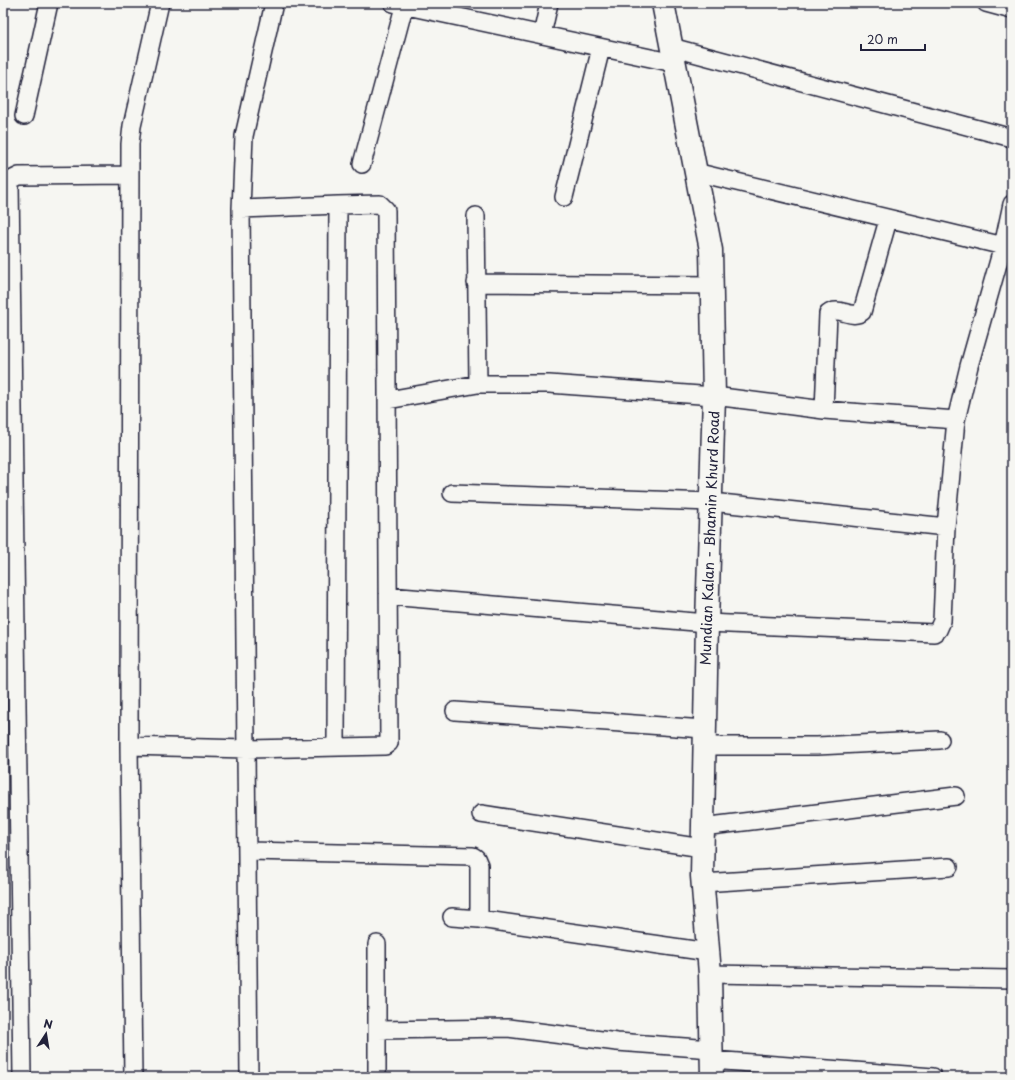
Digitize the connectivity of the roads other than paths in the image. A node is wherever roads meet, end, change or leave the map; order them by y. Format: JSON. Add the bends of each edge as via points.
{"nodes":[{"id":1,"x":50,"y":3,"type":"edge"},
{"id":2,"x":160,"y":3,"type":"edge"},
{"id":3,"x":274,"y":3,"type":"edge"},
{"id":4,"x":548,"y":3,"type":"edge"},
{"id":5,"x":663,"y":3,"type":"edge"},
{"id":6,"x":986,"y":3,"type":"edge"},
{"id":7,"x":401,"y":4,"type":"edge"},
{"id":8,"x":1012,"y":10,"type":"edge"},
{"id":9,"x":542,"y":35,"type":"junction"},
{"id":10,"x":601,"y":48,"type":"junction"},
{"id":11,"x":672,"y":55,"type":"junction"},
{"id":12,"x":24,"y":116,"type":"dead end"},
{"id":13,"x":1012,"y":138,"type":"edge"},
{"id":14,"x":362,"y":164,"type":"dead end"},
{"id":15,"x":695,"y":172,"type":"junction"},
{"id":16,"x":130,"y":175,"type":"junction"},
{"id":17,"x":564,"y":197,"type":"dead end"},
{"id":18,"x":1012,"y":204,"type":"edge"},
{"id":19,"x":338,"y":205,"type":"junction"},
{"id":20,"x":241,"y":209,"type":"junction"},
{"id":21,"x":476,"y":216,"type":"dead end"},
{"id":22,"x":888,"y":220,"type":"junction"},
{"id":23,"x":1008,"y":247,"type":"edge"},
{"id":24,"x":476,"y":283,"type":"junction"},
{"id":25,"x":712,"y":284,"type":"junction"},
{"id":26,"x":478,"y":384,"type":"junction"},
{"id":27,"x":714,"y":396,"type":"junction"},
{"id":28,"x":388,"y":400,"type":"junction"},
{"id":29,"x":824,"y":410,"type":"junction"},
{"id":30,"x":956,"y":420,"type":"junction"},
{"id":31,"x":452,"y":493,"type":"dead end"},
{"id":32,"x":711,"y":502,"type":"junction"},
{"id":33,"x":946,"y":527,"type":"junction"},
{"id":34,"x":389,"y":596,"type":"junction"},
{"id":35,"x":706,"y":624,"type":"junction"},
{"id":36,"x":456,"y":711,"type":"dead end"},
{"id":37,"x":704,"y":738,"type":"junction"},
{"id":38,"x":940,"y":740,"type":"dead end"},
{"id":39,"x":129,"y":746,"type":"junction"},
{"id":40,"x":336,"y":746,"type":"junction"},
{"id":41,"x":246,"y":749,"type":"junction"},
{"id":42,"x":956,"y":796,"type":"dead end"},
{"id":43,"x":481,"y":814,"type":"dead end"},
{"id":44,"x":702,"y":837,"type":"junction"},
{"id":45,"x":247,"y":851,"type":"junction"},
{"id":46,"x":949,"y":867,"type":"dead end"},
{"id":47,"x":702,"y":883,"type":"junction"},
{"id":48,"x":452,"y":917,"type":"dead end"},
{"id":49,"x":479,"y":919,"type":"junction"},
{"id":50,"x":377,"y":944,"type":"dead end"},
{"id":51,"x":708,"y":952,"type":"junction"},
{"id":52,"x":710,"y":974,"type":"junction"},
{"id":53,"x":1012,"y":979,"type":"edge"},
{"id":54,"x":378,"y":1030,"type":"junction"},
{"id":55,"x":712,"y":1062,"type":"edge"},
{"id":56,"x":22,"y":1077,"type":"edge"},
{"id":57,"x":133,"y":1077,"type":"edge"},
{"id":58,"x":249,"y":1077,"type":"edge"},
{"id":59,"x":377,"y":1077,"type":"edge"},
{"id":60,"x":933,"y":1077,"type":"edge"}],
"edges":[{"from":1,"to":12,"type":"street"},
{"from":2,"to":16,"type":"street","via":[[132,126]]},
{"from":3,"to":20,"type":"street","via":[[244,136]]},
{"from":4,"to":9,"type":"street"},
{"from":5,"to":11,"type":"street","name":"Mundian Kalan - Bhamin Khurd Road"},
{"from":6,"to":8,"type":"street"},
{"from":7,"to":9,"type":"street"},
{"from":7,"to":14,"type":"street"},
{"from":9,"to":10,"type":"street"},
{"from":10,"to":11,"type":"street"},
{"from":10,"to":17,"type":"street"},
{"from":11,"to":13,"type":"street"},
{"from":11,"to":15,"type":"street","name":"Mundian Kalan - Bhamin Khurd Road"},
{"from":15,"to":22,"type":"street"},
{"from":15,"to":25,"type":"street","name":"Mundian Kalan - Bhamin Khurd Road","via":[[711,250]]},
{"from":16,"to":39,"type":"street"},
{"from":16,"to":56,"type":"street","via":[[19,176],[10,184]]},
{"from":18,"to":23,"type":"street"},
{"from":19,"to":20,"type":"street"},
{"from":19,"to":28,"type":"street","via":[[380,204],[386,210]]},
{"from":19,"to":40,"type":"street"},
{"from":20,"to":41,"type":"street"},
{"from":21,"to":24,"type":"street"},
{"from":22,"to":23,"type":"street"},
{"from":22,"to":29,"type":"street","via":[[862,312],[855,315],[836,310],[828,314]]},
{"from":23,"to":30,"type":"street","via":[[969,366]]},
{"from":24,"to":25,"type":"street"},
{"from":24,"to":26,"type":"street"},
{"from":25,"to":27,"type":"street","name":"Mundian Kalan - Bhamin Khurd Road"},
{"from":26,"to":27,"type":"street","via":[[549,384]]},
{"from":26,"to":28,"type":"street"},
{"from":27,"to":29,"type":"street"},
{"from":27,"to":32,"type":"street","name":"Mundian Kalan - Bhamin Khurd Road"},
{"from":28,"to":34,"type":"street"},
{"from":29,"to":30,"type":"street"},
{"from":30,"to":33,"type":"street"},
{"from":31,"to":32,"type":"street"},
{"from":32,"to":33,"type":"street"},
{"from":32,"to":35,"type":"street","name":"Mundian Kalan - Bhamin Khurd Road"},
{"from":33,"to":35,"type":"street","via":[[942,621],[934,633]]},
{"from":34,"to":35,"type":"street"},
{"from":34,"to":40,"type":"street","via":[[389,743],[385,746]]},
{"from":35,"to":37,"type":"street","name":"Mundian Kalan - Bhamin Khurd Road"},
{"from":36,"to":37,"type":"street"},
{"from":37,"to":38,"type":"street","via":[[817,746]]},
{"from":37,"to":44,"type":"street","name":"Mundian Kalan - Bhamin Khurd Road"},
{"from":39,"to":41,"type":"street"},
{"from":39,"to":57,"type":"street"},
{"from":40,"to":41,"type":"street"},
{"from":41,"to":45,"type":"street"},
{"from":42,"to":44,"type":"street"},
{"from":43,"to":44,"type":"street"},
{"from":44,"to":47,"type":"street","name":"Mundian Kalan - Bhamin Khurd Road"},
{"from":45,"to":49,"type":"street","via":[[473,856],[479,865]]},
{"from":45,"to":58,"type":"street"},
{"from":46,"to":47,"type":"street"},
{"from":47,"to":51,"type":"street","name":"Mundian Kalan - Bhamin Khurd Road"},
{"from":48,"to":49,"type":"street"},
{"from":49,"to":51,"type":"street"},
{"from":50,"to":54,"type":"street"},
{"from":51,"to":52,"type":"street","name":"Mundian Kalan - Bhamin Khurd Road"},
{"from":52,"to":53,"type":"street"},
{"from":52,"to":55,"type":"street","name":"Mundian Kalan - Bhamin Khurd Road"},
{"from":54,"to":55,"type":"street","via":[[508,1028],[617,1042]]},
{"from":54,"to":59,"type":"street"},
{"from":55,"to":60,"type":"street"}]}
